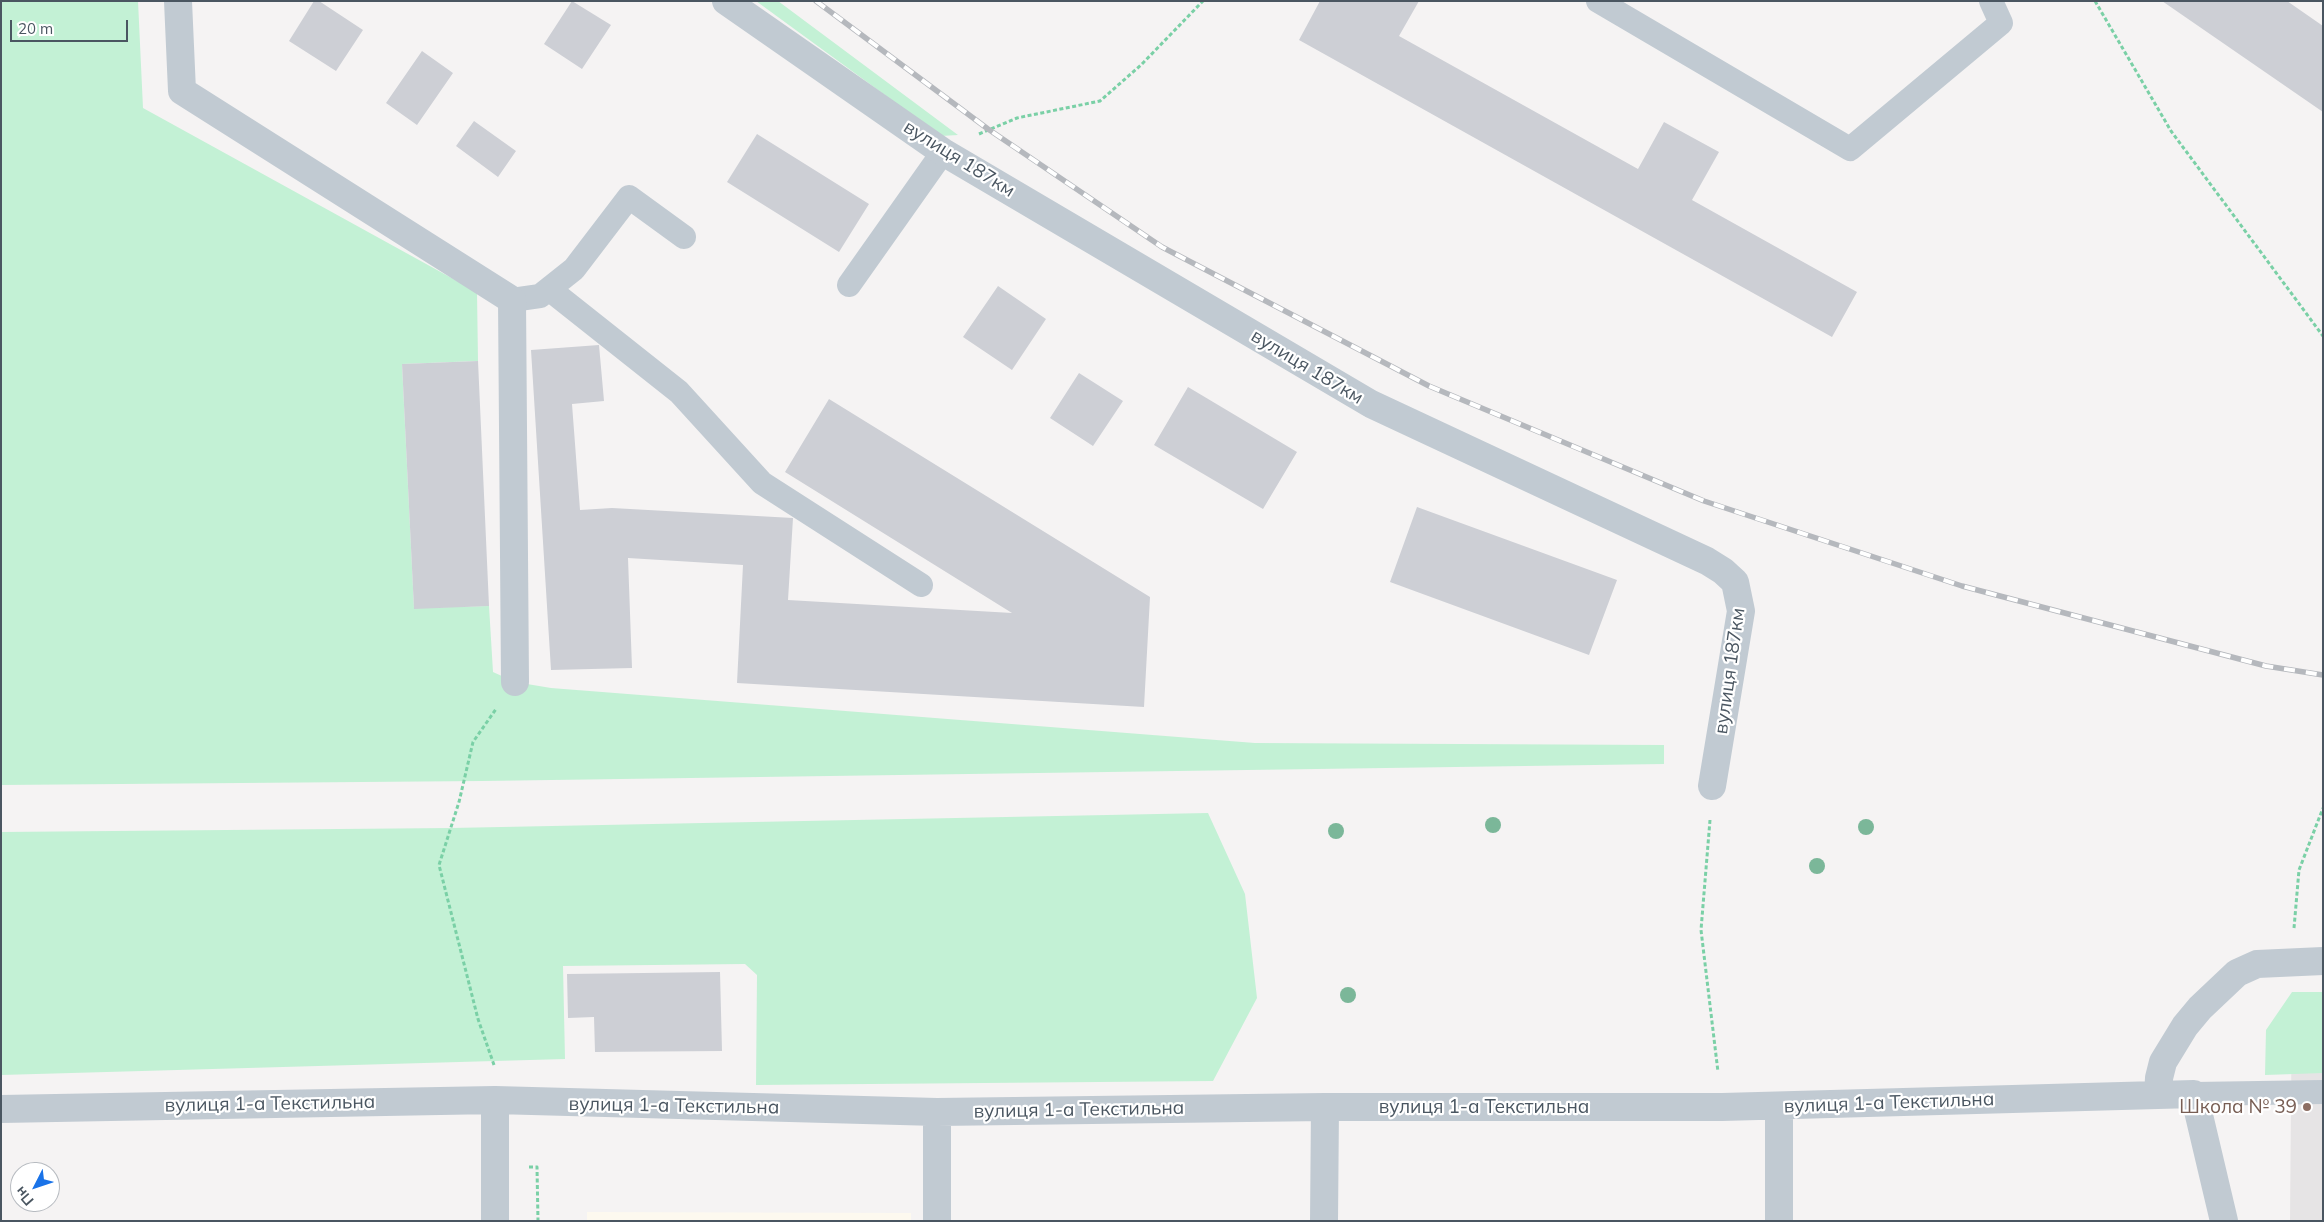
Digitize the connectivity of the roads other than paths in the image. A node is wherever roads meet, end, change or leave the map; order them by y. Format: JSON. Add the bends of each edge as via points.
{"nodes":[{"id":1,"x":178,"y":1,"type":"edge"},
{"id":2,"x":726,"y":1,"type":"edge"},
{"id":3,"x":1598,"y":1,"type":"edge"},
{"id":4,"x":1991,"y":1,"type":"edge"},
{"id":5,"x":944,"y":152,"type":"junction"},
{"id":6,"x":684,"y":237,"type":"dead end"},
{"id":7,"x":848,"y":285,"type":"dead end"},
{"id":8,"x":550,"y":289,"type":"junction"},
{"id":9,"x":512,"y":300,"type":"junction"},
{"id":10,"x":921,"y":585,"type":"dead end"},
{"id":11,"x":515,"y":682,"type":"road end"},
{"id":12,"x":1712,"y":786,"type":"road end"},
{"id":13,"x":2323,"y":960,"type":"edge"},
{"id":14,"x":2323,"y":1092,"type":"edge"},
{"id":15,"x":2158,"y":1094,"type":"junction"},
{"id":16,"x":2194,"y":1094,"type":"junction"},
{"id":17,"x":501,"y":1101,"type":"junction"},
{"id":18,"x":1779,"y":1106,"type":"junction"},
{"id":19,"x":1324,"y":1107,"type":"junction"},
{"id":20,"x":1,"y":1109,"type":"edge"},
{"id":21,"x":936,"y":1112,"type":"junction"},
{"id":22,"x":495,"y":1221,"type":"edge"},
{"id":23,"x":937,"y":1221,"type":"edge"},
{"id":24,"x":1324,"y":1221,"type":"edge"},
{"id":25,"x":1780,"y":1221,"type":"edge"},
{"id":26,"x":2224,"y":1221,"type":"edge"}],
"edges":[{"from":1,"to":9,"type":"street","via":[[182,90]]},
{"from":2,"to":5,"type":"street","name":"вулиця 187км"},
{"from":3,"to":4,"type":"lane","via":[[1850,149],[2001,23]]},
{"from":5,"to":7,"type":"lane"},
{"from":5,"to":12,"type":"street","name":"вулиця 187км","via":[[1372,404],[1707,561],[1723,572],[1735,582],[1741,611]]},
{"from":6,"to":8,"type":"lane","via":[[629,198],[574,269]]},
{"from":8,"to":9,"type":"lane","via":[[540,296]]},
{"from":8,"to":10,"type":"lane","via":[[680,392],[762,483]]},
{"from":9,"to":11,"type":"street"},
{"from":13,"to":15,"type":"street","via":[[2258,964],[2237,973],[2185,1026],[2164,1062]]},
{"from":14,"to":16,"type":"lane"},
{"from":15,"to":16,"type":"street","name":"вулиця 1-а Текстильна"},
{"from":15,"to":18,"type":"street","name":"вулиця 1-а Текстильна"},
{"from":16,"to":26,"type":"street"},
{"from":17,"to":20,"type":"street","name":"вулиця 1-а Текстильна"},
{"from":17,"to":21,"type":"street","name":"вулиця 1-а Текстильна"},
{"from":17,"to":22,"type":"street"},
{"from":18,"to":19,"type":"street","name":"вулиця 1-а Текстильна"},
{"from":18,"to":25,"type":"street"},
{"from":19,"to":21,"type":"street","name":"вулиця 1-а Текстильна"},
{"from":19,"to":24,"type":"street"},
{"from":21,"to":23,"type":"street"}]}
